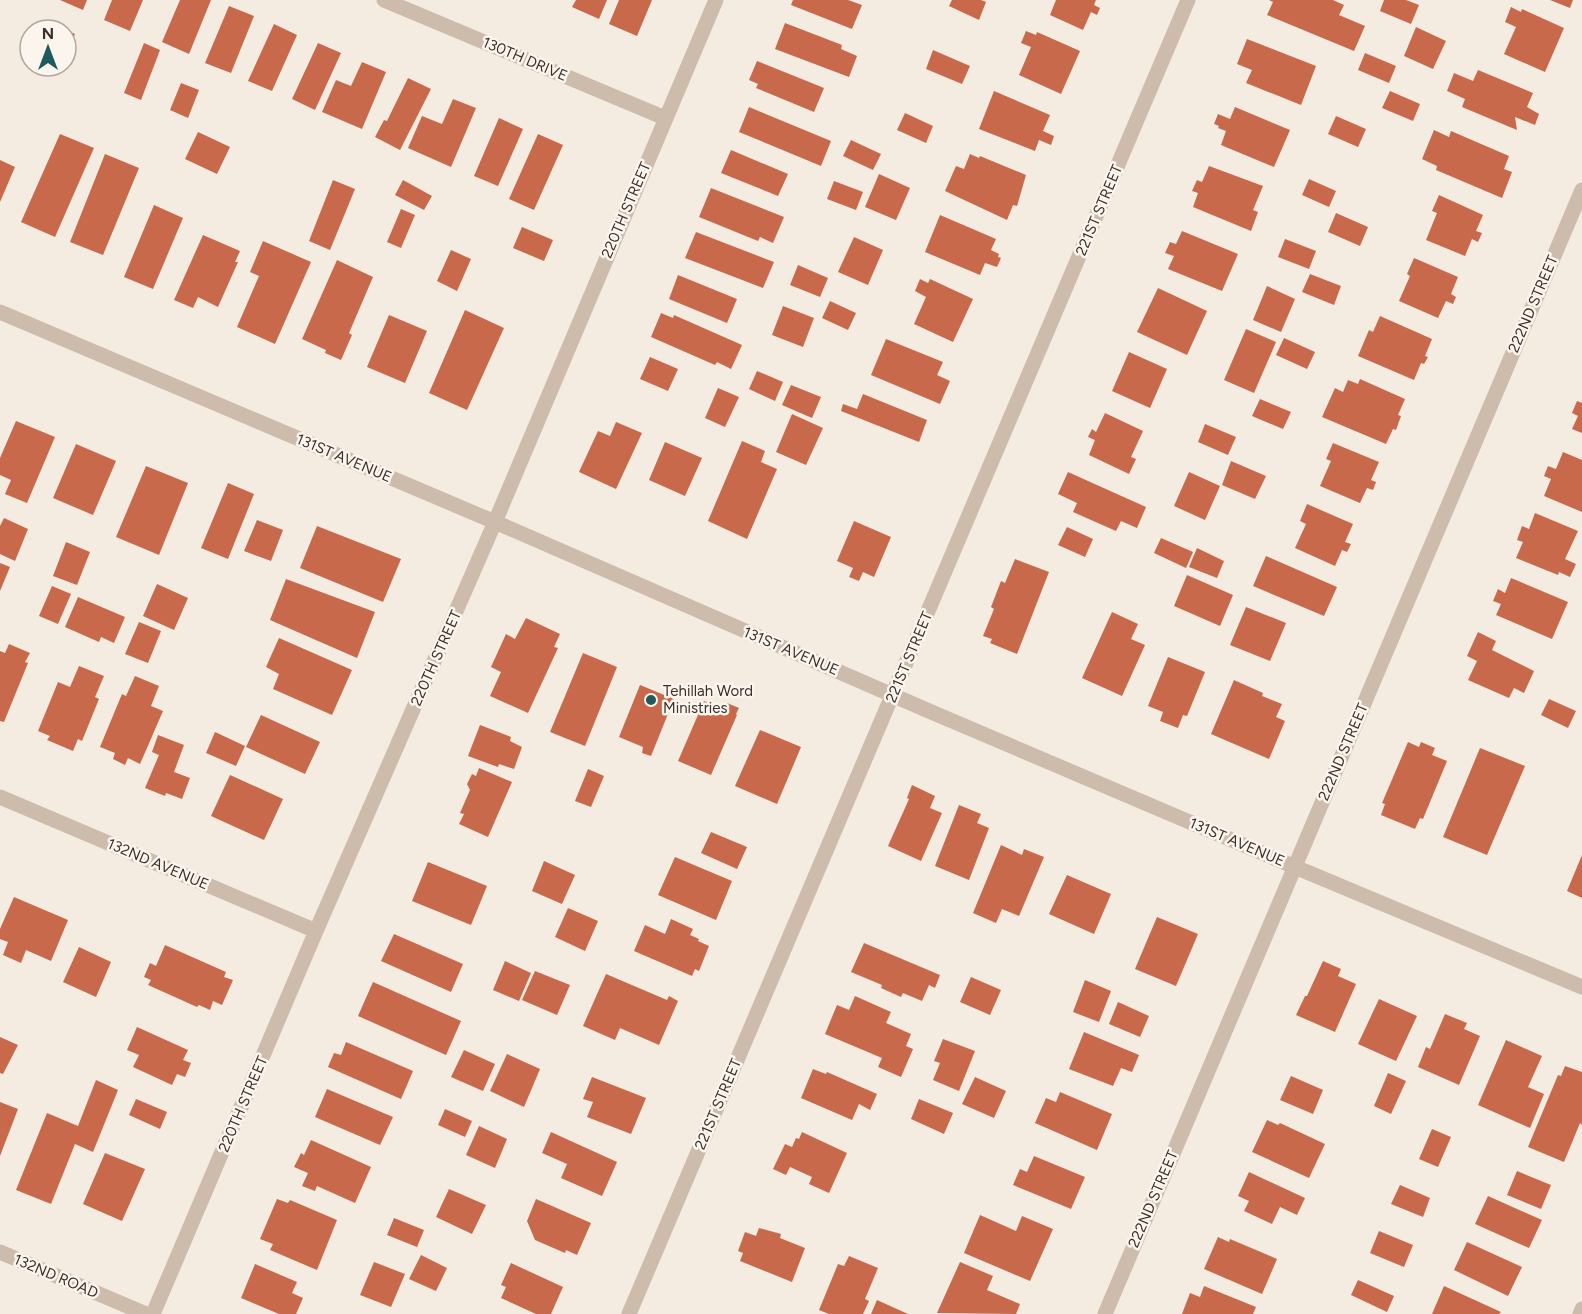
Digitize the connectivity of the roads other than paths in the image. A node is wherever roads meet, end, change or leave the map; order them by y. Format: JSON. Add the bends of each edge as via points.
{"nodes":[{"id":1,"x":384,"y":0,"type":"edge"},
{"id":2,"x":716,"y":0,"type":"edge"},
{"id":3,"x":1188,"y":0,"type":"edge"},
{"id":4,"x":665,"y":118,"type":"junction"},
{"id":5,"x":1582,"y":190,"type":"edge"},
{"id":6,"x":0,"y":312,"type":"edge"},
{"id":7,"x":495,"y":522,"type":"junction"},
{"id":8,"x":892,"y":695,"type":"junction"},
{"id":9,"x":0,"y":797,"type":"edge"},
{"id":10,"x":1294,"y":867,"type":"junction"},
{"id":11,"x":316,"y":931,"type":"junction"},
{"id":12,"x":1582,"y":987,"type":"edge"},
{"id":13,"x":0,"y":1252,"type":"edge"},
{"id":14,"x":1582,"y":1309,"type":"edge"},
{"id":15,"x":146,"y":1314,"type":"edge"},
{"id":16,"x":153,"y":1314,"type":"edge"},
{"id":17,"x":629,"y":1314,"type":"edge"},
{"id":18,"x":1105,"y":1314,"type":"edge"},
{"id":19,"x":1580,"y":1314,"type":"edge"}],
"edges":[{"from":1,"to":4,"type":"street","name":"130TH DRIVE"},
{"from":2,"to":4,"type":"street","name":"220TH STREET"},
{"from":3,"to":8,"type":"street","name":"221ST STREET"},
{"from":4,"to":7,"type":"street","name":"220TH STREET"},
{"from":5,"to":10,"type":"street","name":"222ND STREET"},
{"from":6,"to":7,"type":"street","name":"131ST AVENUE"},
{"from":7,"to":8,"type":"street","name":"131ST AVENUE"},
{"from":7,"to":11,"type":"street","name":"220TH STREET"},
{"from":8,"to":10,"type":"street","name":"131ST AVENUE"},
{"from":8,"to":17,"type":"street","name":"221ST STREET"},
{"from":9,"to":11,"type":"street","name":"132ND AVENUE"},
{"from":10,"to":12,"type":"street","name":"131ST AVENUE"},
{"from":10,"to":18,"type":"street","name":"222ND STREET"},
{"from":11,"to":16,"type":"street","name":"220TH STREET"},
{"from":13,"to":15,"type":"street","name":"132ND ROAD"},
{"from":14,"to":19,"type":"street"}]}
